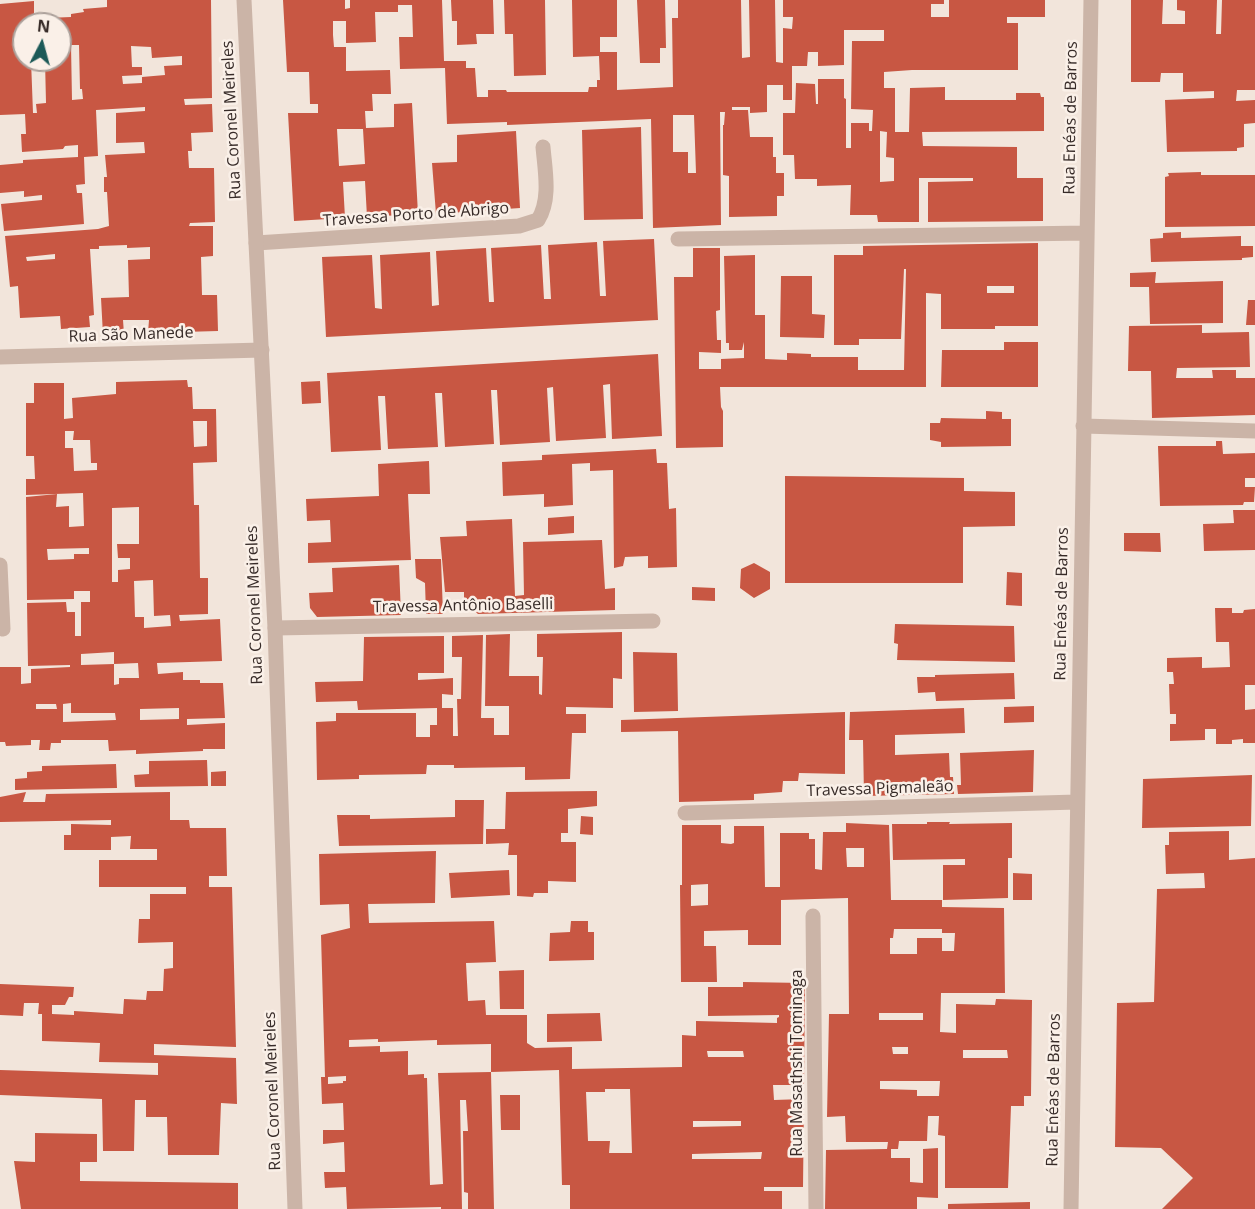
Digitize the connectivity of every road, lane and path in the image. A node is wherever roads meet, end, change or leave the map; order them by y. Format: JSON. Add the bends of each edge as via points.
{"nodes":[{"id":1,"x":244,"y":0,"type":"edge"},
{"id":2,"x":1091,"y":0,"type":"edge"},
{"id":3,"x":543,"y":147,"type":"dead end"},
{"id":4,"x":1087,"y":233,"type":"junction"},
{"id":5,"x":678,"y":239,"type":"dead end"},
{"id":6,"x":256,"y":243,"type":"junction"},
{"id":7,"x":262,"y":350,"type":"junction"},
{"id":8,"x":0,"y":357,"type":"edge"},
{"id":9,"x":1083,"y":426,"type":"junction"},
{"id":10,"x":1255,"y":431,"type":"edge"},
{"id":11,"x":0,"y":565,"type":"edge"},
{"id":12,"x":653,"y":621,"type":"dead end"},
{"id":13,"x":275,"y":628,"type":"junction"},
{"id":14,"x":3,"y":629,"type":"dead end"},
{"id":15,"x":1077,"y":802,"type":"junction"},
{"id":16,"x":685,"y":813,"type":"dead end"},
{"id":17,"x":813,"y":916,"type":"dead end"},
{"id":18,"x":295,"y":1209,"type":"edge"},
{"id":19,"x":816,"y":1209,"type":"edge"},
{"id":20,"x":1071,"y":1209,"type":"edge"}],
"edges":[{"from":1,"to":6,"type":"street","name":"Rua Coronel Meireles"},
{"from":2,"to":4,"type":"street","name":"Rua Enéas de Barros"},
{"from":3,"to":6,"type":"street","name":"Travessa Porto de Abrigo","via":[[545,209],[538,220],[519,226]]},
{"from":4,"to":5,"type":"street"},
{"from":4,"to":9,"type":"street","name":"Rua Enéas de Barros"},
{"from":6,"to":7,"type":"street","name":"Rua Coronel Meireles"},
{"from":7,"to":8,"type":"street","name":"Rua São Manede"},
{"from":7,"to":13,"type":"street","name":"Rua Coronel Meireles"},
{"from":9,"to":10,"type":"street"},
{"from":9,"to":15,"type":"street","name":"Rua Enéas de Barros"},
{"from":11,"to":14,"type":"street"},
{"from":12,"to":13,"type":"street","name":"Travessa Antônio Baselli"},
{"from":13,"to":18,"type":"street","name":"Rua Coronel Meireles"},
{"from":15,"to":16,"type":"street","name":"Travessa Pigmaleão"},
{"from":15,"to":20,"type":"street","name":"Rua Enéas de Barros"},
{"from":17,"to":19,"type":"street","name":"Rua Masathshi Tominaga"}]}
